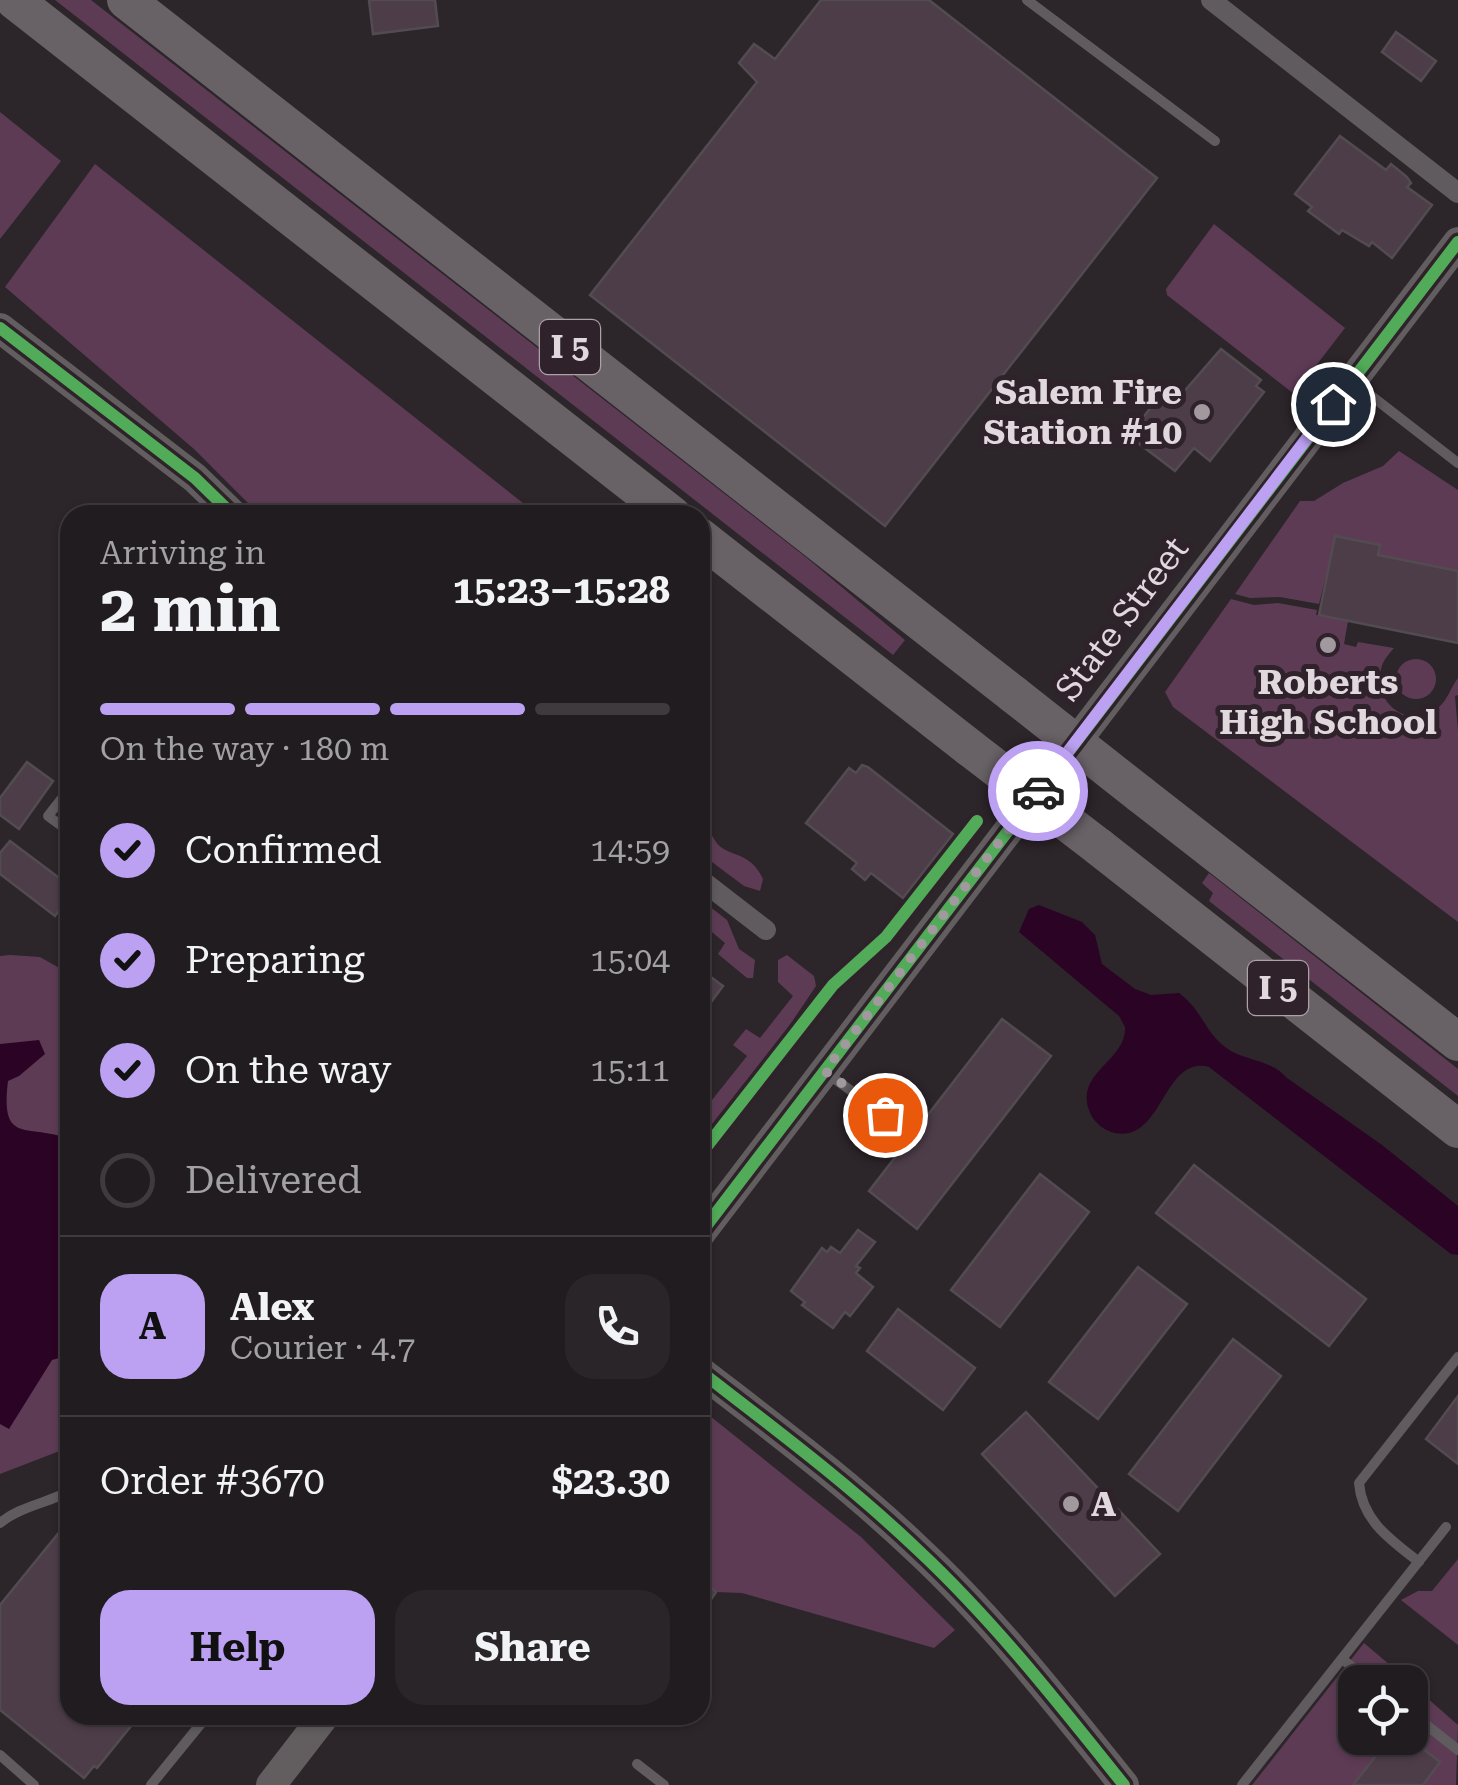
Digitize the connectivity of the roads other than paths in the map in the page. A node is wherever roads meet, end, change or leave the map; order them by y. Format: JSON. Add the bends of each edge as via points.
{"nodes":[{"id":1,"x":14,"y":0,"type":"edge"},
{"id":2,"x":126,"y":0,"type":"edge"},
{"id":3,"x":1027,"y":0,"type":"edge"},
{"id":4,"x":1211,"y":0,"type":"edge"},
{"id":5,"x":1215,"y":141,"type":"dead end"},
{"id":6,"x":1458,"y":193,"type":"edge"},
{"id":7,"x":1458,"y":242,"type":"edge"},
{"id":8,"x":0,"y":328,"type":"edge"},
{"id":9,"x":1352,"y":380,"type":"junction"},
{"id":10,"x":1458,"y":464,"type":"edge"},
{"id":11,"x":223,"y":505,"type":"edge"},
{"id":12,"x":659,"y":505,"type":"edge"},
{"id":13,"x":710,"y":544,"type":"edge"},
{"id":14,"x":60,"y":801,"type":"edge"},
{"id":15,"x":60,"y":825,"type":"edge"},
{"id":16,"x":710,"y":887,"type":"edge"},
{"id":17,"x":766,"y":930,"type":"dead end"},
{"id":18,"x":1458,"y":1042,"type":"edge"},
{"id":19,"x":825,"y":1071,"type":"junction"},
{"id":20,"x":885,"y":1115,"type":"dead end"},
{"id":21,"x":1458,"y":1129,"type":"edge"},
{"id":22,"x":710,"y":1221,"type":"edge"},
{"id":23,"x":1458,"y":1357,"type":"edge"},
{"id":24,"x":710,"y":1379,"type":"edge"},
{"id":25,"x":60,"y":1496,"type":"edge"},
{"id":26,"x":0,"y":1524,"type":"edge"},
{"id":27,"x":1446,"y":1528,"type":"dead end"},
{"id":28,"x":1419,"y":1562,"type":"junction"},
{"id":29,"x":1342,"y":1659,"type":"junction"},
{"id":30,"x":1350,"y":1665,"type":"edge"},
{"id":31,"x":200,"y":1725,"type":"edge"},
{"id":32,"x":317,"y":1725,"type":"edge"},
{"id":33,"x":1428,"y":1726,"type":"edge"},
{"id":34,"x":1458,"y":1750,"type":"edge"},
{"id":35,"x":0,"y":1755,"type":"edge"},
{"id":36,"x":637,"y":1764,"type":"dead end"},
{"id":37,"x":1250,"y":1782,"type":"edge"},
{"id":38,"x":34,"y":1785,"type":"edge"},
{"id":39,"x":151,"y":1785,"type":"edge"},
{"id":40,"x":271,"y":1785,"type":"edge"},
{"id":41,"x":664,"y":1785,"type":"edge"},
{"id":42,"x":1124,"y":1785,"type":"edge"}],
"edges":[{"from":1,"to":12,"type":"highway","number":"I 5"},
{"from":2,"to":18,"type":"highway","number":"I 5","bridge":true},
{"from":3,"to":5,"type":"lane"},
{"from":4,"to":6,"type":"street"},
{"from":7,"to":9,"type":"main road","name":"State Street"},
{"from":8,"to":11,"type":"main road"},
{"from":9,"to":10,"type":"lane"},
{"from":9,"to":19,"type":"main road","name":"State Street"},
{"from":13,"to":21,"type":"highway","number":"I 5","bridge":true},
{"from":14,"to":15,"type":"lane","via":[[48,816]]},
{"from":16,"to":17,"type":"street"},
{"from":19,"to":20,"type":"lane"},
{"from":19,"to":22,"type":"main road","name":"State Street"},
{"from":23,"to":28,"type":"lane","via":[[1359,1483],[1376,1527]]},
{"from":24,"to":42,"type":"main road","via":[[921,1552]]},
{"from":25,"to":26,"type":"lane","via":[[12,1512]]},
{"from":27,"to":28,"type":"lane"},
{"from":28,"to":29,"type":"lane"},
{"from":29,"to":30,"type":"lane"},
{"from":29,"to":37,"type":"lane"},
{"from":31,"to":39,"type":"lane"},
{"from":32,"to":40,"type":"main road"},
{"from":33,"to":34,"type":"lane"},
{"from":35,"to":38,"type":"lane"},
{"from":36,"to":41,"type":"lane"}]}
